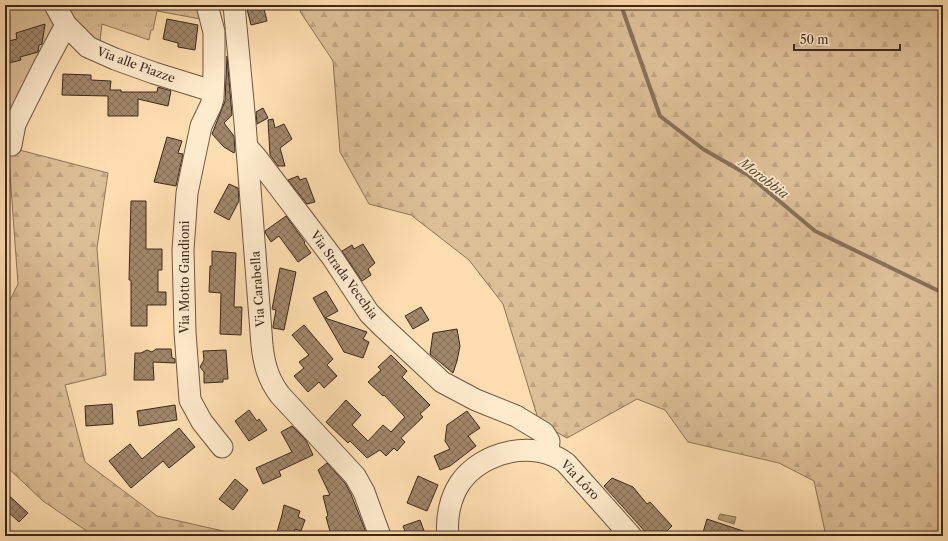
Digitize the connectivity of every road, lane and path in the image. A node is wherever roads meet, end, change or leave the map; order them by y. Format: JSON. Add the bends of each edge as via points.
{"nodes":[{"id":1,"x":56,"y":5,"type":"edge"},
{"id":2,"x":207,"y":5,"type":"edge"},
{"id":3,"x":234,"y":5,"type":"edge"},
{"id":4,"x":66,"y":25,"type":"junction"},
{"id":5,"x":212,"y":91,"type":"junction"},
{"id":6,"x":11,"y":145,"type":"dead end"},
{"id":7,"x":247,"y":147,"type":"junction"},
{"id":8,"x":222,"y":447,"type":"dead end"},
{"id":9,"x":548,"y":452,"type":"junction"},
{"id":10,"x":380,"y":536,"type":"edge"},
{"id":11,"x":448,"y":536,"type":"edge"},
{"id":12,"x":631,"y":536,"type":"edge"}],
"edges":[{"from":1,"to":4,"type":"street","name":"Via alle Piazze"},
{"from":2,"to":5,"type":"street","name":"Via Motto Gandioni","via":[[214,32]]},
{"from":3,"to":7,"type":"street","name":"Via Carabella"},
{"from":4,"to":5,"type":"street","name":"Via alle Piazze","via":[[88,47],[154,73]]},
{"from":4,"to":6,"type":"street","via":[[15,124]]},
{"from":5,"to":8,"type":"street","name":"Via Motto Gandioni","via":[[212,102],[201,126],[187,193],[183,250],[185,332],[190,400],[202,422]]},
{"from":7,"to":9,"type":"street","name":"Via Strada Vecchia","via":[[382,327],[442,382],[476,400],[516,416],[544,433],[549,441]]},
{"from":7,"to":10,"type":"street","name":"Via Carabella","via":[[262,345],[266,368],[280,394],[355,476],[364,492]]},
{"from":9,"to":11,"type":"street","name":"Via Lôro","via":[[514,452],[492,458],[474,469],[460,483],[452,500]]},
{"from":9,"to":12,"type":"street","name":"Via Lôro","via":[[566,463]]}]}
